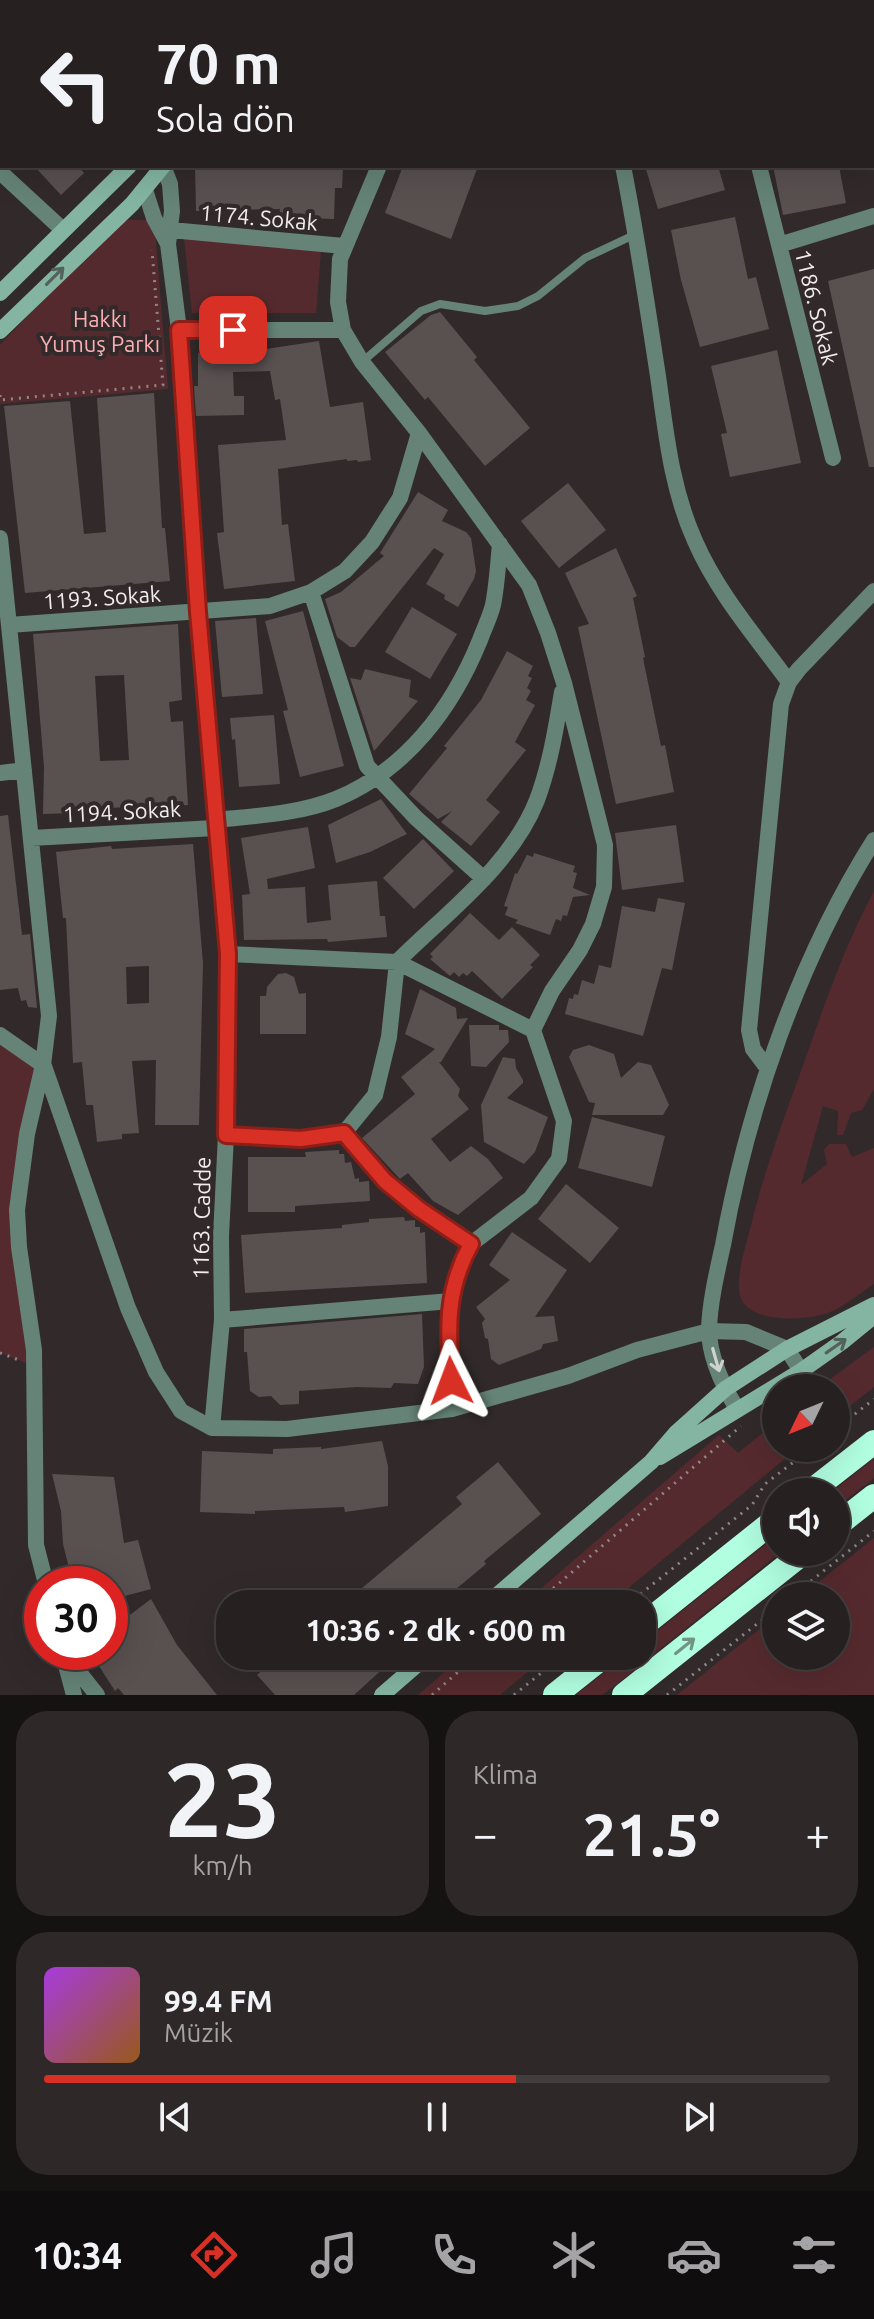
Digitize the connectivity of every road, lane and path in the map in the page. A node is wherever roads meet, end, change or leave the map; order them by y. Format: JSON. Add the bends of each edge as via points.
{"nodes":[{"id":1,"x":128,"y":168,"type":"edge"},
{"id":2,"x":131,"y":168,"type":"edge"},
{"id":3,"x":162,"y":168,"type":"edge"},
{"id":4,"x":164,"y":168,"type":"edge"},
{"id":5,"x":378,"y":168,"type":"edge"},
{"id":6,"x":623,"y":168,"type":"edge"},
{"id":7,"x":760,"y":168,"type":"edge"},
{"id":8,"x":0,"y":172,"type":"edge"},
{"id":9,"x":145,"y":190,"type":"junction"},
{"id":10,"x":874,"y":216,"type":"edge"},
{"id":11,"x":63,"y":230,"type":"junction"},
{"id":12,"x":636,"y":234,"type":"junction"},
{"id":13,"x":164,"y":241,"type":"junction"},
{"id":14,"x":779,"y":245,"type":"junction"},
{"id":15,"x":344,"y":246,"type":"junction"},
{"id":16,"x":0,"y":293,"type":"edge"},
{"id":17,"x":179,"y":330,"type":"junction"},
{"id":18,"x":343,"y":330,"type":"junction"},
{"id":19,"x":0,"y":331,"type":"edge"},
{"id":20,"x":362,"y":362,"type":"junction"},
{"id":21,"x":0,"y":395,"type":"edge"},
{"id":22,"x":419,"y":433,"type":"junction"},
{"id":23,"x":833,"y":458,"type":"dead end"},
{"id":24,"x":0,"y":538,"type":"edge"},
{"id":25,"x":500,"y":544,"type":"junction"},
{"id":26,"x":874,"y":591,"type":"edge"},
{"id":27,"x":311,"y":592,"type":"junction"},
{"id":28,"x":198,"y":612,"type":"junction"},
{"id":29,"x":9,"y":625,"type":"junction"},
{"id":30,"x":789,"y":682,"type":"junction"},
{"id":31,"x":564,"y":683,"type":"junction"},
{"id":32,"x":24,"y":770,"type":"junction"},
{"id":33,"x":0,"y":773,"type":"edge"},
{"id":34,"x":377,"y":779,"type":"junction"},
{"id":35,"x":215,"y":824,"type":"junction"},
{"id":36,"x":31,"y":838,"type":"junction"},
{"id":37,"x":874,"y":840,"type":"edge"},
{"id":38,"x":484,"y":879,"type":"junction"},
{"id":39,"x":228,"y":954,"type":"junction"},
{"id":40,"x":397,"y":962,"type":"junction"},
{"id":41,"x":533,"y":1030,"type":"junction"},
{"id":42,"x":0,"y":1035,"type":"edge"},
{"id":43,"x":43,"y":1065,"type":"junction"},
{"id":44,"x":768,"y":1069,"type":"junction"},
{"id":45,"x":344,"y":1133,"type":"junction"},
{"id":46,"x":226,"y":1135,"type":"junction"},
{"id":47,"x":471,"y":1244,"type":"junction"},
{"id":48,"x":451,"y":1301,"type":"junction"},
{"id":49,"x":874,"y":1305,"type":"edge"},
{"id":50,"x":874,"y":1316,"type":"edge"},
{"id":51,"x":222,"y":1320,"type":"junction"},
{"id":52,"x":709,"y":1331,"type":"junction"},
{"id":53,"x":787,"y":1349,"type":"junction"},
{"id":54,"x":0,"y":1353,"type":"edge"},
{"id":55,"x":34,"y":1366,"type":"junction"},
{"id":56,"x":801,"y":1371,"type":"junction"},
{"id":57,"x":725,"y":1389,"type":"junction"},
{"id":58,"x":874,"y":1399,"type":"edge"},
{"id":59,"x":452,"y":1409,"type":"junction"},
{"id":60,"x":741,"y":1416,"type":"junction"},
{"id":61,"x":850,"y":1418,"type":"edge"},
{"id":62,"x":212,"y":1428,"type":"junction"},
{"id":63,"x":874,"y":1442,"type":"edge"},
{"id":64,"x":651,"y":1462,"type":"junction"},
{"id":65,"x":794,"y":1462,"type":"edge"},
{"id":66,"x":828,"y":1478,"type":"edge"},
{"id":67,"x":874,"y":1496,"type":"edge"},
{"id":68,"x":850,"y":1515,"type":"edge"},
{"id":69,"x":762,"y":1530,"type":"edge"},
{"id":70,"x":874,"y":1531,"type":"edge"},
{"id":71,"x":41,"y":1566,"type":"edge"},
{"id":72,"x":786,"y":1566,"type":"edge"},
{"id":73,"x":810,"y":1582,"type":"edge"},
{"id":74,"x":503,"y":1590,"type":"edge"},
{"id":75,"x":550,"y":1590,"type":"edge"},
{"id":76,"x":646,"y":1590,"type":"edge"},
{"id":77,"x":656,"y":1615,"type":"edge"},
{"id":78,"x":762,"y":1620,"type":"edge"},
{"id":79,"x":68,"y":1670,"type":"edge"},
{"id":80,"x":77,"y":1670,"type":"edge"},
{"id":81,"x":411,"y":1670,"type":"edge"},
{"id":82,"x":460,"y":1670,"type":"edge"},
{"id":83,"x":545,"y":1670,"type":"edge"},
{"id":84,"x":586,"y":1670,"type":"edge"},
{"id":85,"x":74,"y":1695,"type":"edge"},
{"id":86,"x":97,"y":1695,"type":"edge"},
{"id":87,"x":382,"y":1695,"type":"edge"},
{"id":88,"x":432,"y":1695,"type":"edge"},
{"id":89,"x":514,"y":1695,"type":"edge"},
{"id":90,"x":555,"y":1695,"type":"edge"},
{"id":91,"x":624,"y":1695,"type":"edge"},
{"id":92,"x":667,"y":1695,"type":"edge"}],
"edges":[{"from":1,"to":11,"type":"street"},
{"from":2,"to":9,"type":"street"},
{"from":3,"to":9,"type":"street"},
{"from":4,"to":13,"type":"street","name":"1163. Cadde","via":[[170,184]]},
{"from":5,"to":15,"type":"street"},
{"from":6,"to":12,"type":"street"},
{"from":7,"to":14,"type":"street","name":"1186. Sokak"},
{"from":8,"to":11,"type":"street"},
{"from":9,"to":13,"type":"street","name":"1163. Cadde"},
{"from":19,"to":9,"type":"street","one_way":true},
{"from":10,"to":14,"type":"street"},
{"from":11,"to":16,"type":"street"},
{"from":12,"to":20,"type":"lane","via":[[585,258],[518,306],[485,311],[440,304],[421,311]]},
{"from":12,"to":30,"type":"street","via":[[679,500],[717,583]]},
{"from":13,"to":15,"type":"street","name":"1174. Sokak"},
{"from":13,"to":17,"type":"street","name":"1163. Cadde"},
{"from":13,"to":21,"type":"path","via":[[163,385],[0,400]]},
{"from":14,"to":23,"type":"street","name":"1186. Sokak"},
{"from":15,"to":18,"type":"street","via":[[338,285]]},
{"from":17,"to":18,"type":"street"},
{"from":17,"to":28,"type":"street","name":"1163. Cadde"},
{"from":18,"to":20,"type":"street"},
{"from":20,"to":22,"type":"street"},
{"from":22,"to":25,"type":"street"},
{"from":22,"to":27,"type":"street","name":"1193. Sokak","via":[[400,498],[372,542],[345,571]]},
{"from":24,"to":29,"type":"street"},
{"from":25,"to":31,"type":"street","via":[[529,585]]},
{"from":25,"to":34,"type":"street","name":"1194. Sokak","via":[[492,607],[470,663],[443,711]]},
{"from":26,"to":30,"type":"street"},
{"from":27,"to":28,"type":"street","name":"1193. Sokak","via":[[270,606]]},
{"from":27,"to":34,"type":"street","via":[[367,766]]},
{"from":28,"to":29,"type":"street","name":"1193. Sokak"},
{"from":28,"to":35,"type":"street","name":"1163. Cadde"},
{"from":29,"to":32,"type":"street"},
{"from":30,"to":44,"type":"street","via":[[777,728],[749,1030],[753,1049]]},
{"from":31,"to":38,"type":"street","via":[[536,802]]},
{"from":31,"to":41,"type":"street","via":[[605,845],[604,887],[586,937]]},
{"from":32,"to":33,"type":"street"},
{"from":32,"to":36,"type":"street"},
{"from":34,"to":35,"type":"street","name":"1194. Sokak","via":[[333,800]]},
{"from":34,"to":38,"type":"street"},
{"from":35,"to":36,"type":"street","name":"1194. Sokak"},
{"from":35,"to":39,"type":"street","name":"1163. Cadde"},
{"from":36,"to":43,"type":"street","via":[[49,1016]]},
{"from":37,"to":44,"type":"street","via":[[827,925]]},
{"from":38,"to":40,"type":"street"},
{"from":39,"to":40,"type":"street"},
{"from":39,"to":46,"type":"street","name":"1163. Cadde"},
{"from":40,"to":41,"type":"street"},
{"from":40,"to":45,"type":"street","via":[[389,1037],[375,1095]]},
{"from":41,"to":47,"type":"street","via":[[564,1121],[559,1159],[531,1198]]},
{"from":42,"to":43,"type":"street"},
{"from":43,"to":55,"type":"street","via":[[17,1210]]},
{"from":43,"to":62,"type":"street","via":[[128,1308],[156,1372],[181,1411]]},
{"from":44,"to":52,"type":"street","via":[[730,1203]]},
{"from":45,"to":46,"type":"street","via":[[301,1139]]},
{"from":45,"to":47,"type":"street","via":[[385,1181]]},
{"from":46,"to":51,"type":"street","name":"1163. Cadde"},
{"from":47,"to":48,"type":"street"},
{"from":48,"to":51,"type":"street"},
{"from":48,"to":59,"type":"street"},
{"from":49,"to":53,"type":"street"},
{"from":56,"to":50,"type":"street","one_way":true},
{"from":51,"to":62,"type":"street","name":"1163. Cadde"},
{"from":52,"to":53,"type":"street","via":[[746,1332]]},
{"from":52,"to":57,"type":"street","one_way":true},
{"from":52,"to":59,"type":"street"},
{"from":53,"to":56,"type":"street"},
{"from":53,"to":57,"type":"street"},
{"from":54,"to":55,"type":"path"},
{"from":55,"to":71,"type":"street","via":[[36,1545]]},
{"from":56,"to":60,"type":"street"},
{"from":57,"to":60,"type":"street"},
{"from":57,"to":64,"type":"street"},
{"from":58,"to":61,"type":"path"},
{"from":59,"to":62,"type":"street","via":[[287,1429]]},
{"from":60,"to":64,"type":"street"},
{"from":60,"to":75,"type":"path"},
{"from":63,"to":66,"type":"highway"},
{"from":64,"to":74,"type":"street"},
{"from":65,"to":76,"type":"path","via":[[765,1484],[752,1505]]},
{"from":67,"to":68,"type":"highway"},
{"from":69,"to":77,"type":"highway"},
{"from":70,"to":73,"type":"path"},
{"from":91,"to":72,"type":"highway","one_way":true},
{"from":78,"to":92,"type":"path"},
{"from":79,"to":85,"type":"street"},
{"from":80,"to":86,"type":"street"},
{"from":81,"to":87,"type":"street"},
{"from":82,"to":88,"type":"path"},
{"from":83,"to":89,"type":"path"},
{"from":84,"to":90,"type":"highway"}]}
